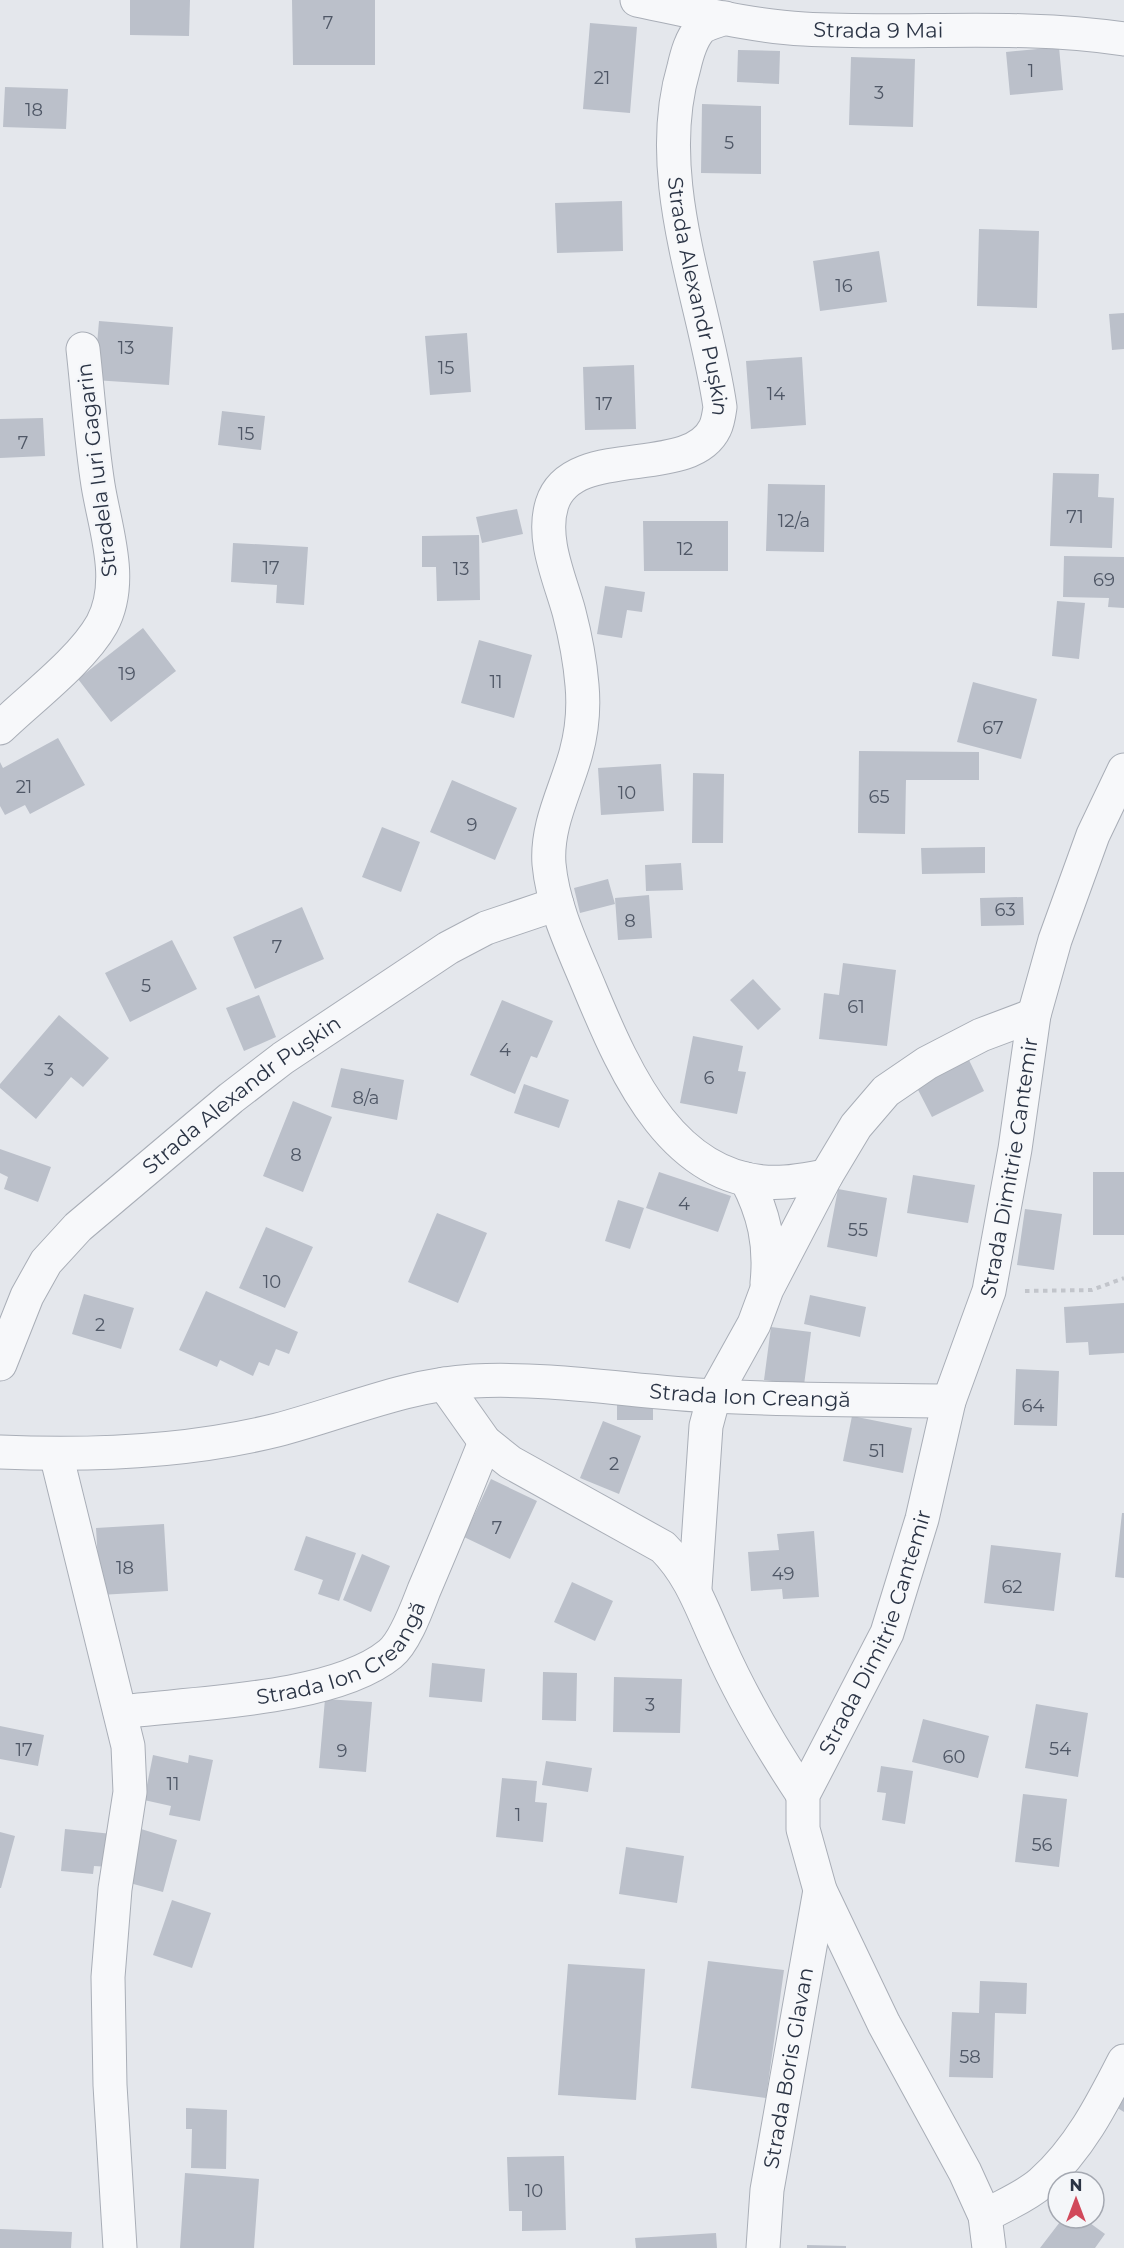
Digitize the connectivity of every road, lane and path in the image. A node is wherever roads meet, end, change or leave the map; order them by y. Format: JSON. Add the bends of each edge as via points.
{"nodes":[{"id":1,"x":637,"y":0,"type":"edge"},
{"id":2,"x":725,"y":18,"type":"junction"},
{"id":3,"x":1124,"y":39,"type":"edge"},
{"id":4,"x":82,"y":349,"type":"dead end"},
{"id":5,"x":0,"y":728,"type":"edge"},
{"id":6,"x":1124,"y":770,"type":"edge"},
{"id":7,"x":557,"y":904,"type":"junction"},
{"id":8,"x":1034,"y":1015,"type":"junction"},
{"id":9,"x":826,"y":1176,"type":"junction"},
{"id":10,"x":746,"y":1179,"type":"junction"},
{"id":11,"x":1124,"y":1278,"type":"edge"},
{"id":12,"x":767,"y":1289,"type":"junction"},
{"id":13,"x":989,"y":1291,"type":"junction"},
{"id":14,"x":0,"y":1364,"type":"edge"},
{"id":15,"x":444,"y":1384,"type":"junction"},
{"id":16,"x":714,"y":1396,"type":"junction"},
{"id":17,"x":949,"y":1401,"type":"junction"},
{"id":18,"x":485,"y":1442,"type":"junction"},
{"id":19,"x":0,"y":1452,"type":"edge"},
{"id":20,"x":56,"y":1454,"type":"junction"},
{"id":21,"x":695,"y":1588,"type":"junction"},
{"id":22,"x":120,"y":1712,"type":"junction"},
{"id":23,"x":803,"y":1795,"type":"junction"},
{"id":24,"x":820,"y":1890,"type":"junction"},
{"id":25,"x":1124,"y":2061,"type":"edge"},
{"id":26,"x":984,"y":2216,"type":"junction"},
{"id":27,"x":120,"y":2248,"type":"edge"},
{"id":28,"x":763,"y":2248,"type":"edge"},
{"id":29,"x":988,"y":2248,"type":"edge"}],
"edges":[{"from":1,"to":2,"type":"street","name":"Strada 9 Mai"},
{"from":2,"to":3,"type":"street","name":"Strada 9 Mai","via":[[802,29],[1019,30]]},
{"from":2,"to":7,"type":"street","name":"Strada Alexandr Pușkin","via":[[701,28],[688,50],[677,90],[674,135],[675,181],[720,407],[715,429],[703,443],[681,454],[635,460],[566,482],[552,502],[550,542],[570,616],[582,684],[577,751],[551,829],[549,864]]},
{"from":4,"to":5,"type":"street","name":"Stradela Iuri Gagarin","via":[[98,485],[111,551],[111,596],[102,623],[79,653]]},
{"from":6,"to":8,"type":"street","name":"Strada Dimitrie Cantemir","via":[[1092,835],[1054,940]]},
{"from":7,"to":10,"type":"street","name":"Strada Alexandr Pușkin","via":[[607,1029],[646,1105],[704,1162]]},
{"from":7,"to":14,"type":"street","name":"Strada Alexandr Pușkin","via":[[486,928],[448,948],[291,1052],[231,1098],[78,1227],[46,1262],[27,1296]]},
{"from":8,"to":9,"type":"street","name":"Strada Dimitrie Cantemir","via":[[981,1035],[886,1090],[856,1126]]},
{"from":8,"to":13,"type":"street","name":"Strada Dimitrie Cantemir"},
{"from":9,"to":10,"type":"street","name":"Strada Alexandr Pușkin","via":[[783,1183]]},
{"from":9,"to":12,"type":"street","name":"Strada Dimitrie Cantemir"},
{"from":10,"to":12,"type":"street","via":[[760,1205],[765,1226],[770,1254]]},
{"from":11,"to":13,"type":"path","via":[[1092,1290]]},
{"from":12,"to":16,"type":"street","name":"Strada Dimitrie Cantemir","via":[[754,1324]]},
{"from":13,"to":17,"type":"street","name":"Strada Dimitrie Cantemir"},
{"from":15,"to":16,"type":"street","name":"Strada Ion Creangă","via":[[533,1383]]},
{"from":15,"to":18,"type":"street"},
{"from":15,"to":20,"type":"street","name":"Strada Ion Creangă","via":[[402,1391],[279,1429],[228,1440]]},
{"from":16,"to":17,"type":"street","name":"Strada Ion Creangă"},
{"from":16,"to":21,"type":"street","name":"Strada Dimitrie Cantemir","via":[[706,1426]]},
{"from":17,"to":23,"type":"street","name":"Strada Dimitrie Cantemir","via":[[922,1519],[886,1633]]},
{"from":18,"to":21,"type":"street","via":[[510,1462],[663,1547]]},
{"from":18,"to":22,"type":"street","name":"Strada Ion Creangă","via":[[411,1622],[392,1653],[329,1685]]},
{"from":19,"to":20,"type":"street","name":"Strada Ion Creangă"},
{"from":20,"to":22,"type":"street"},
{"from":21,"to":23,"type":"street","via":[[719,1647],[770,1746]]},
{"from":22,"to":27,"type":"street","via":[[128,1746],[130,1792],[115,1889],[108,1977]]},
{"from":23,"to":24,"type":"street","name":"Strada Dimitrie Cantemir","via":[[803,1829]]},
{"from":24,"to":26,"type":"street","name":"Strada Dimitrie Cantemir","via":[[878,2014],[965,2172]]},
{"from":24,"to":28,"type":"street","name":"Strada Boris Glavan","via":[[767,2190]]},
{"from":25,"to":26,"type":"street","via":[[1093,2121],[1069,2154],[1039,2185]]},
{"from":26,"to":29,"type":"street","name":"Strada Dimitrie Cantemir"}]}
